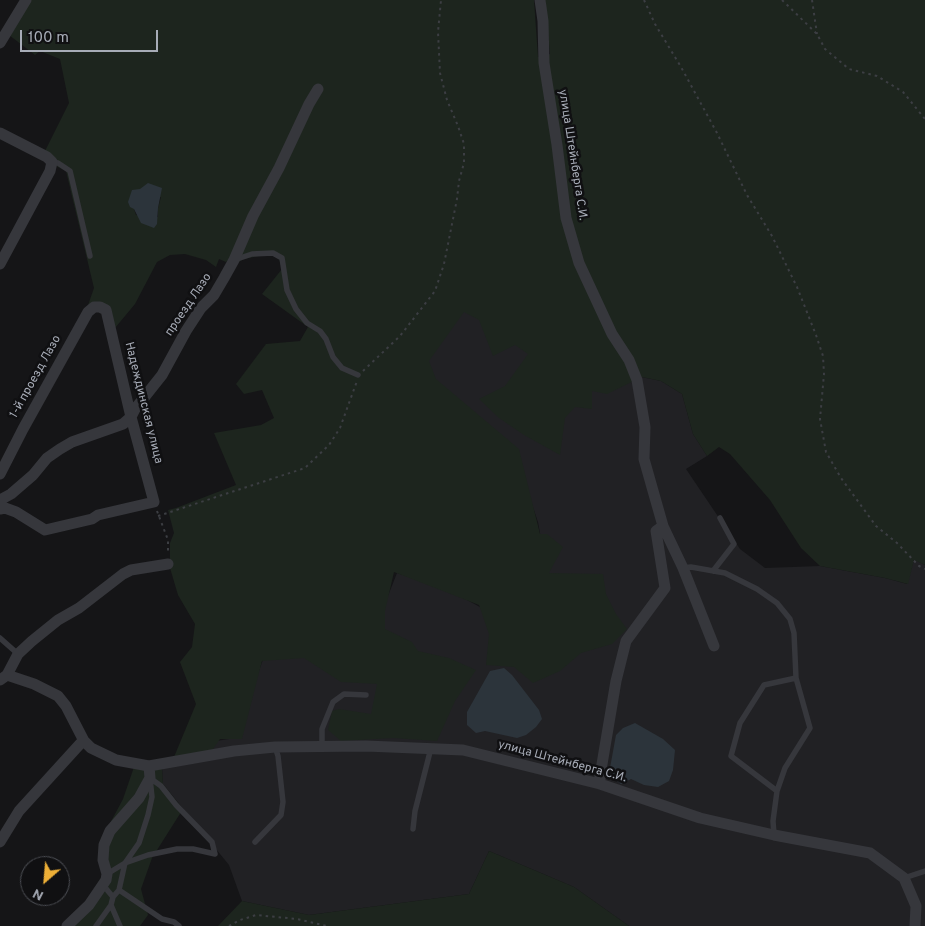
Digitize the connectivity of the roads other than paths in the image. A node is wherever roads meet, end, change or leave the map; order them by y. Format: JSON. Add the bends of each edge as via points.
{"nodes":[{"id":1,"x":26,"y":0,"type":"edge"},
{"id":2,"x":540,"y":0,"type":"edge"},
{"id":3,"x":0,"y":43,"type":"edge"},
{"id":4,"x":318,"y":89,"type":"dead end"},
{"id":5,"x":0,"y":133,"type":"edge"},
{"id":6,"x":52,"y":162,"type":"junction"},
{"id":7,"x":90,"y":256,"type":"dead end"},
{"id":8,"x":234,"y":260,"type":"junction"},
{"id":9,"x":0,"y":264,"type":"edge"},
{"id":10,"x":106,"y":310,"type":"joint"},
{"id":11,"x":358,"y":375,"type":"road end"},
{"id":12,"x":131,"y":417,"type":"junction"},
{"id":13,"x":0,"y":474,"type":"edge"},
{"id":14,"x":0,"y":500,"type":"edge"},
{"id":15,"x":0,"y":509,"type":"edge"},
{"id":16,"x":720,"y":518,"type":"dead end"},
{"id":17,"x":663,"y":526,"type":"junction"},
{"id":18,"x":168,"y":564,"type":"road end"},
{"id":19,"x":683,"y":568,"type":"junction"},
{"id":20,"x":714,"y":571,"type":"junction"},
{"id":21,"x":0,"y":638,"type":"edge"},
{"id":22,"x":714,"y":646,"type":"dead end"},
{"id":23,"x":18,"y":654,"type":"junction"},
{"id":24,"x":4,"y":677,"type":"edge"},
{"id":25,"x":796,"y":678,"type":"junction"},
{"id":26,"x":366,"y":695,"type":"dead end"},
{"id":27,"x":84,"y":741,"type":"junction"},
{"id":28,"x":275,"y":747,"type":"junction"},
{"id":29,"x":322,"y":747,"type":"junction"},
{"id":30,"x":431,"y":748,"type":"junction"},
{"id":31,"x":150,"y":766,"type":"junction"},
{"id":32,"x":150,"y":778,"type":"junction"},
{"id":33,"x":600,"y":784,"type":"junction"},
{"id":34,"x":777,"y":791,"type":"junction"},
{"id":35,"x":413,"y":829,"type":"dead end"},
{"id":36,"x":2,"y":834,"type":"edge"},
{"id":37,"x":774,"y":835,"type":"junction"},
{"id":38,"x":255,"y":842,"type":"dead end"},
{"id":39,"x":125,"y":863,"type":"junction"},
{"id":40,"x":925,"y":871,"type":"edge"},
{"id":41,"x":904,"y":878,"type":"junction"},
{"id":42,"x":105,"y":879,"type":"junction"},
{"id":43,"x":119,"y":890,"type":"junction"},
{"id":44,"x":113,"y":897,"type":"junction"},
{"id":45,"x":111,"y":905,"type":"junction"},
{"id":46,"x":67,"y":926,"type":"edge"},
{"id":47,"x":96,"y":926,"type":"edge"},
{"id":48,"x":120,"y":926,"type":"edge"},
{"id":49,"x":179,"y":926,"type":"edge"},
{"id":50,"x":915,"y":926,"type":"edge"}],
"edges":[{"from":1,"to":3,"type":"street"},
{"from":2,"to":17,"type":"street","name":"улица Штейнберга С.И.","via":[[544,63],[566,218],[579,263],[612,334],[630,360],[646,427],[644,459]]},
{"from":4,"to":8,"type":"street","name":"проезд Лазо"},
{"from":5,"to":6,"type":"street"},
{"from":6,"to":7,"type":"lane","via":[[70,171]]},
{"from":6,"to":9,"type":"street"},
{"from":8,"to":11,"type":"lane","via":[[252,254],[273,253],[282,258],[287,290],[296,309],[307,324],[320,330],[342,368]]},
{"from":8,"to":12,"type":"street","name":"проезд Лазо","via":[[214,295],[186,331],[162,375]]},
{"from":10,"to":12,"type":"street","name":"Надеждинская улица"},
{"from":10,"to":13,"type":"street","name":"1-й проезд Лазо","via":[[94,307],[88,312]]},
{"from":12,"to":14,"type":"street","name":"проезд Лазо","via":[[123,424],[60,448],[34,475]]},
{"from":12,"to":15,"type":"street","name":"Надеждинская улица","via":[[154,502],[46,530],[16,512]]},
{"from":16,"to":20,"type":"lane","via":[[734,544]]},
{"from":17,"to":19,"type":"street","name":"улица Штейнберга С.И."},
{"from":17,"to":33,"type":"street","via":[[656,531],[665,588],[626,641],[616,681]]},
{"from":18,"to":23,"type":"street","via":[[123,574],[58,620]]},
{"from":19,"to":20,"type":"lane"},
{"from":19,"to":22,"type":"street","name":"улица Штейнберга С.И."},
{"from":20,"to":25,"type":"lane","via":[[757,589],[777,603],[790,619],[794,633]]},
{"from":21,"to":23,"type":"lane"},
{"from":23,"to":24,"type":"street"},
{"from":24,"to":27,"type":"street","via":[[34,684],[58,696]]},
{"from":25,"to":34,"type":"lane","via":[[810,728],[785,768]]},
{"from":25,"to":34,"type":"lane","via":[[764,685],[740,723],[731,756]]},
{"from":26,"to":29,"type":"lane","via":[[344,694],[333,702],[322,728]]},
{"from":27,"to":31,"type":"street","via":[[116,760]]},
{"from":27,"to":36,"type":"street","via":[[32,796]]},
{"from":28,"to":29,"type":"street","name":"улица Штейнберга С.И."},
{"from":28,"to":31,"type":"street","name":"улица Штейнберга С.И."},
{"from":28,"to":38,"type":"lane","via":[[283,802],[281,815]]},
{"from":29,"to":30,"type":"street","name":"улица Штейнберга С.И."},
{"from":30,"to":33,"type":"street","name":"улица Штейнберга С.И.","via":[[463,750]]},
{"from":30,"to":35,"type":"lane"},
{"from":31,"to":32,"type":"street"},
{"from":32,"to":39,"type":"lane","via":[[152,797],[148,815],[139,843]]},
{"from":32,"to":39,"type":"lane","via":[[212,842],[215,854],[177,849]]},
{"from":32,"to":42,"type":"street","via":[[140,798],[110,831],[104,845]]},
{"from":33,"to":37,"type":"street","name":"улица Штейнберга С.И.","via":[[700,818]]},
{"from":34,"to":37,"type":"lane","via":[[772,821]]},
{"from":37,"to":41,"type":"street","name":"улица Штейнберга С.И.","via":[[870,853]]},
{"from":39,"to":42,"type":"lane"},
{"from":39,"to":43,"type":"lane"},
{"from":40,"to":41,"type":"lane"},
{"from":41,"to":50,"type":"street","via":[[916,906]]},
{"from":42,"to":44,"type":"lane"},
{"from":42,"to":46,"type":"street","via":[[89,905]]},
{"from":43,"to":44,"type":"lane"},
{"from":43,"to":49,"type":"lane","via":[[162,919]]},
{"from":44,"to":45,"type":"lane"},
{"from":45,"to":47,"type":"lane"},
{"from":45,"to":48,"type":"lane"}]}
